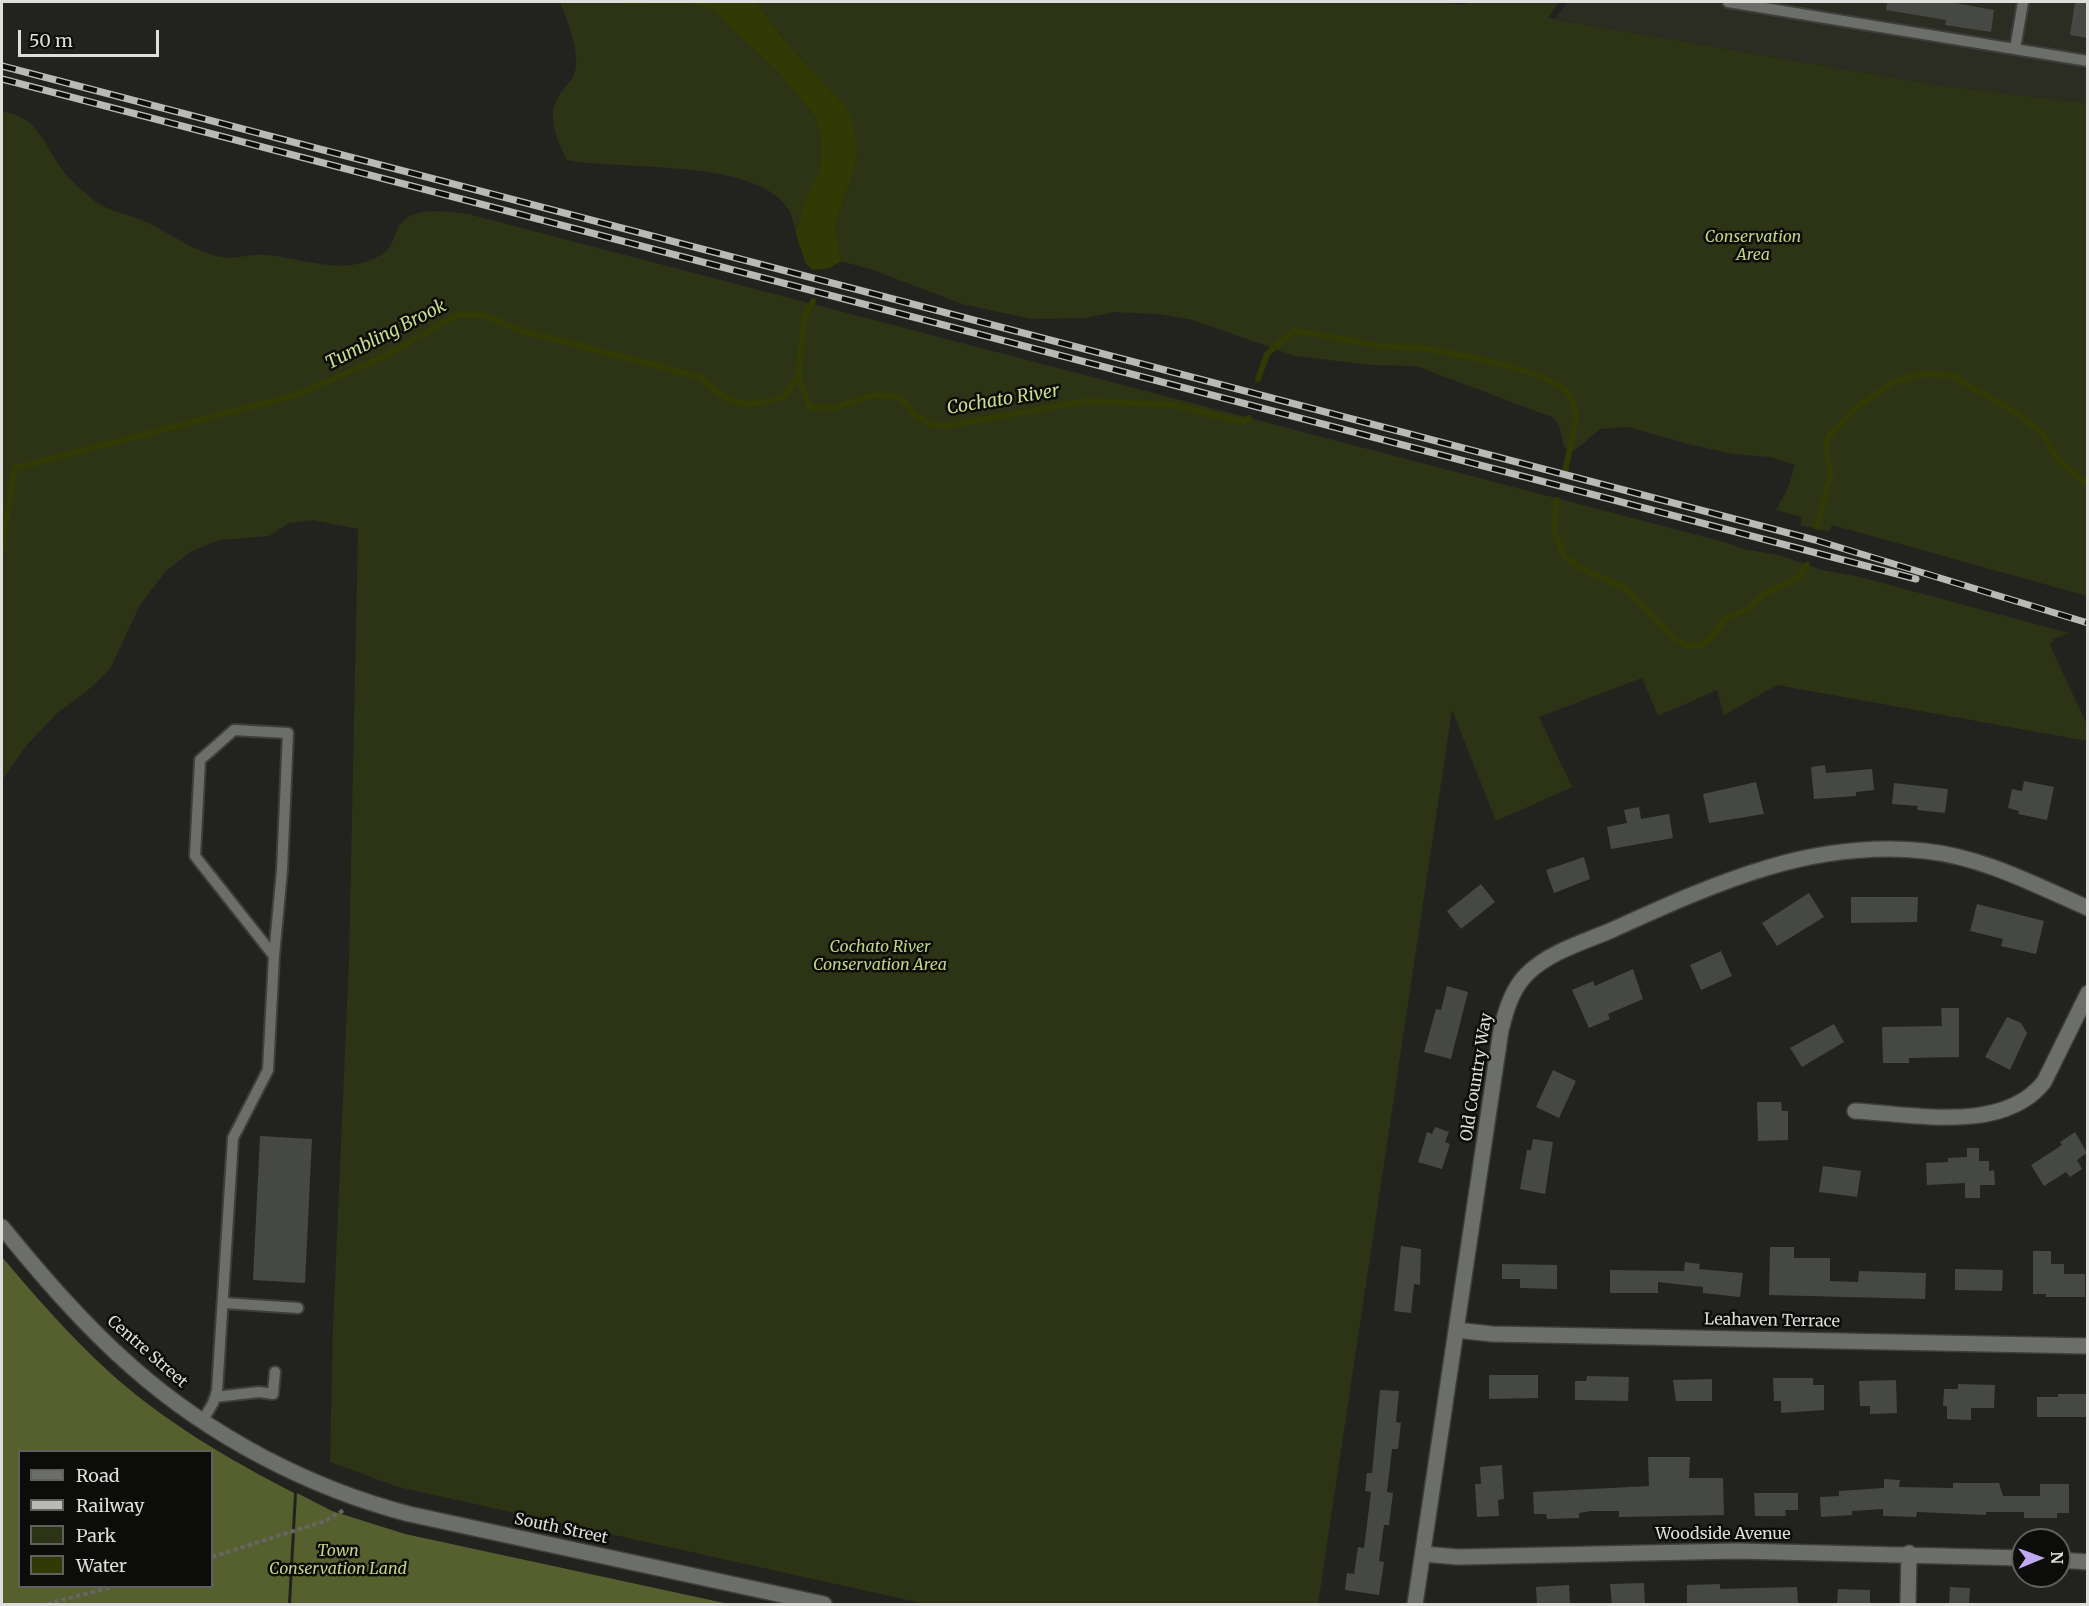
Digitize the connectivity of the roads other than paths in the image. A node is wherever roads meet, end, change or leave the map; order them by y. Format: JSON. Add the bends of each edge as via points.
{"nodes":[{"id":1,"x":1728,"y":2,"type":"edge"},
{"id":2,"x":2022,"y":2,"type":"edge"},
{"id":3,"x":2015,"y":49,"type":"junction"},
{"id":4,"x":2088,"y":61,"type":"edge"},
{"id":5,"x":2088,"y":908,"type":"edge"},
{"id":6,"x":274,"y":956,"type":"junction"},
{"id":7,"x":2088,"y":993,"type":"edge"},
{"id":8,"x":1855,"y":1112,"type":"dead end"},
{"id":9,"x":2,"y":1227,"type":"edge"},
{"id":10,"x":224,"y":1303,"type":"junction"},
{"id":11,"x":298,"y":1308,"type":"dead end"},
{"id":12,"x":1456,"y":1330,"type":"junction"},
{"id":13,"x":2088,"y":1346,"type":"edge"},
{"id":14,"x":274,"y":1372,"type":"dead end"},
{"id":15,"x":215,"y":1397,"type":"junction"},
{"id":16,"x":203,"y":1420,"type":"junction"},
{"id":17,"x":296,"y":1472,"type":"joint"},
{"id":18,"x":1909,"y":1553,"type":"junction"},
{"id":19,"x":1423,"y":1554,"type":"junction"},
{"id":20,"x":2011,"y":1557,"type":"edge"},
{"id":21,"x":2071,"y":1561,"type":"edge"},
{"id":22,"x":2088,"y":1562,"type":"edge"},
{"id":23,"x":824,"y":1605,"type":"edge"},
{"id":24,"x":1415,"y":1605,"type":"edge"},
{"id":25,"x":1908,"y":1605,"type":"edge"}],
"edges":[{"from":1,"to":3,"type":"lane"},
{"from":2,"to":3,"type":"lane"},
{"from":3,"to":4,"type":"lane"},
{"from":5,"to":12,"type":"street","name":"Old Country Way","via":[[2016,876],[1954,856],[1907,850],[1849,851],[1777,862],[1716,884],[1535,966],[1513,993],[1501,1030]]},
{"from":6,"to":6,"type":"lane","via":[[288,733],[234,730],[200,760],[195,856]]},
{"from":6,"to":10,"type":"lane","via":[[268,1070],[232,1138]]},
{"from":7,"to":8,"type":"street","via":[[2044,1082],[2018,1105],[1992,1114],[1966,1116]]},
{"from":9,"to":16,"type":"street","name":"Centre Street","via":[[116,1352],[161,1391]]},
{"from":10,"to":11,"type":"lane"},
{"from":10,"to":15,"type":"lane"},
{"from":12,"to":13,"type":"street","name":"Leahaven Terrace"},
{"from":12,"to":19,"type":"street","name":"Old Country Way"},
{"from":14,"to":15,"type":"lane","via":[[273,1394]]},
{"from":15,"to":16,"type":"lane"},
{"from":16,"to":17,"type":"street","name":"Centre Street"},
{"from":17,"to":23,"type":"street","name":"South Street","via":[[359,1499],[466,1527]]},
{"from":18,"to":19,"type":"street","name":"Woodside Avenue","via":[[1737,1551],[1458,1557]]},
{"from":18,"to":20,"type":"street","name":"Woodside Avenue"},
{"from":18,"to":25,"type":"street"},
{"from":19,"to":24,"type":"street","name":"Old Country Way"},
{"from":21,"to":22,"type":"street"}]}
